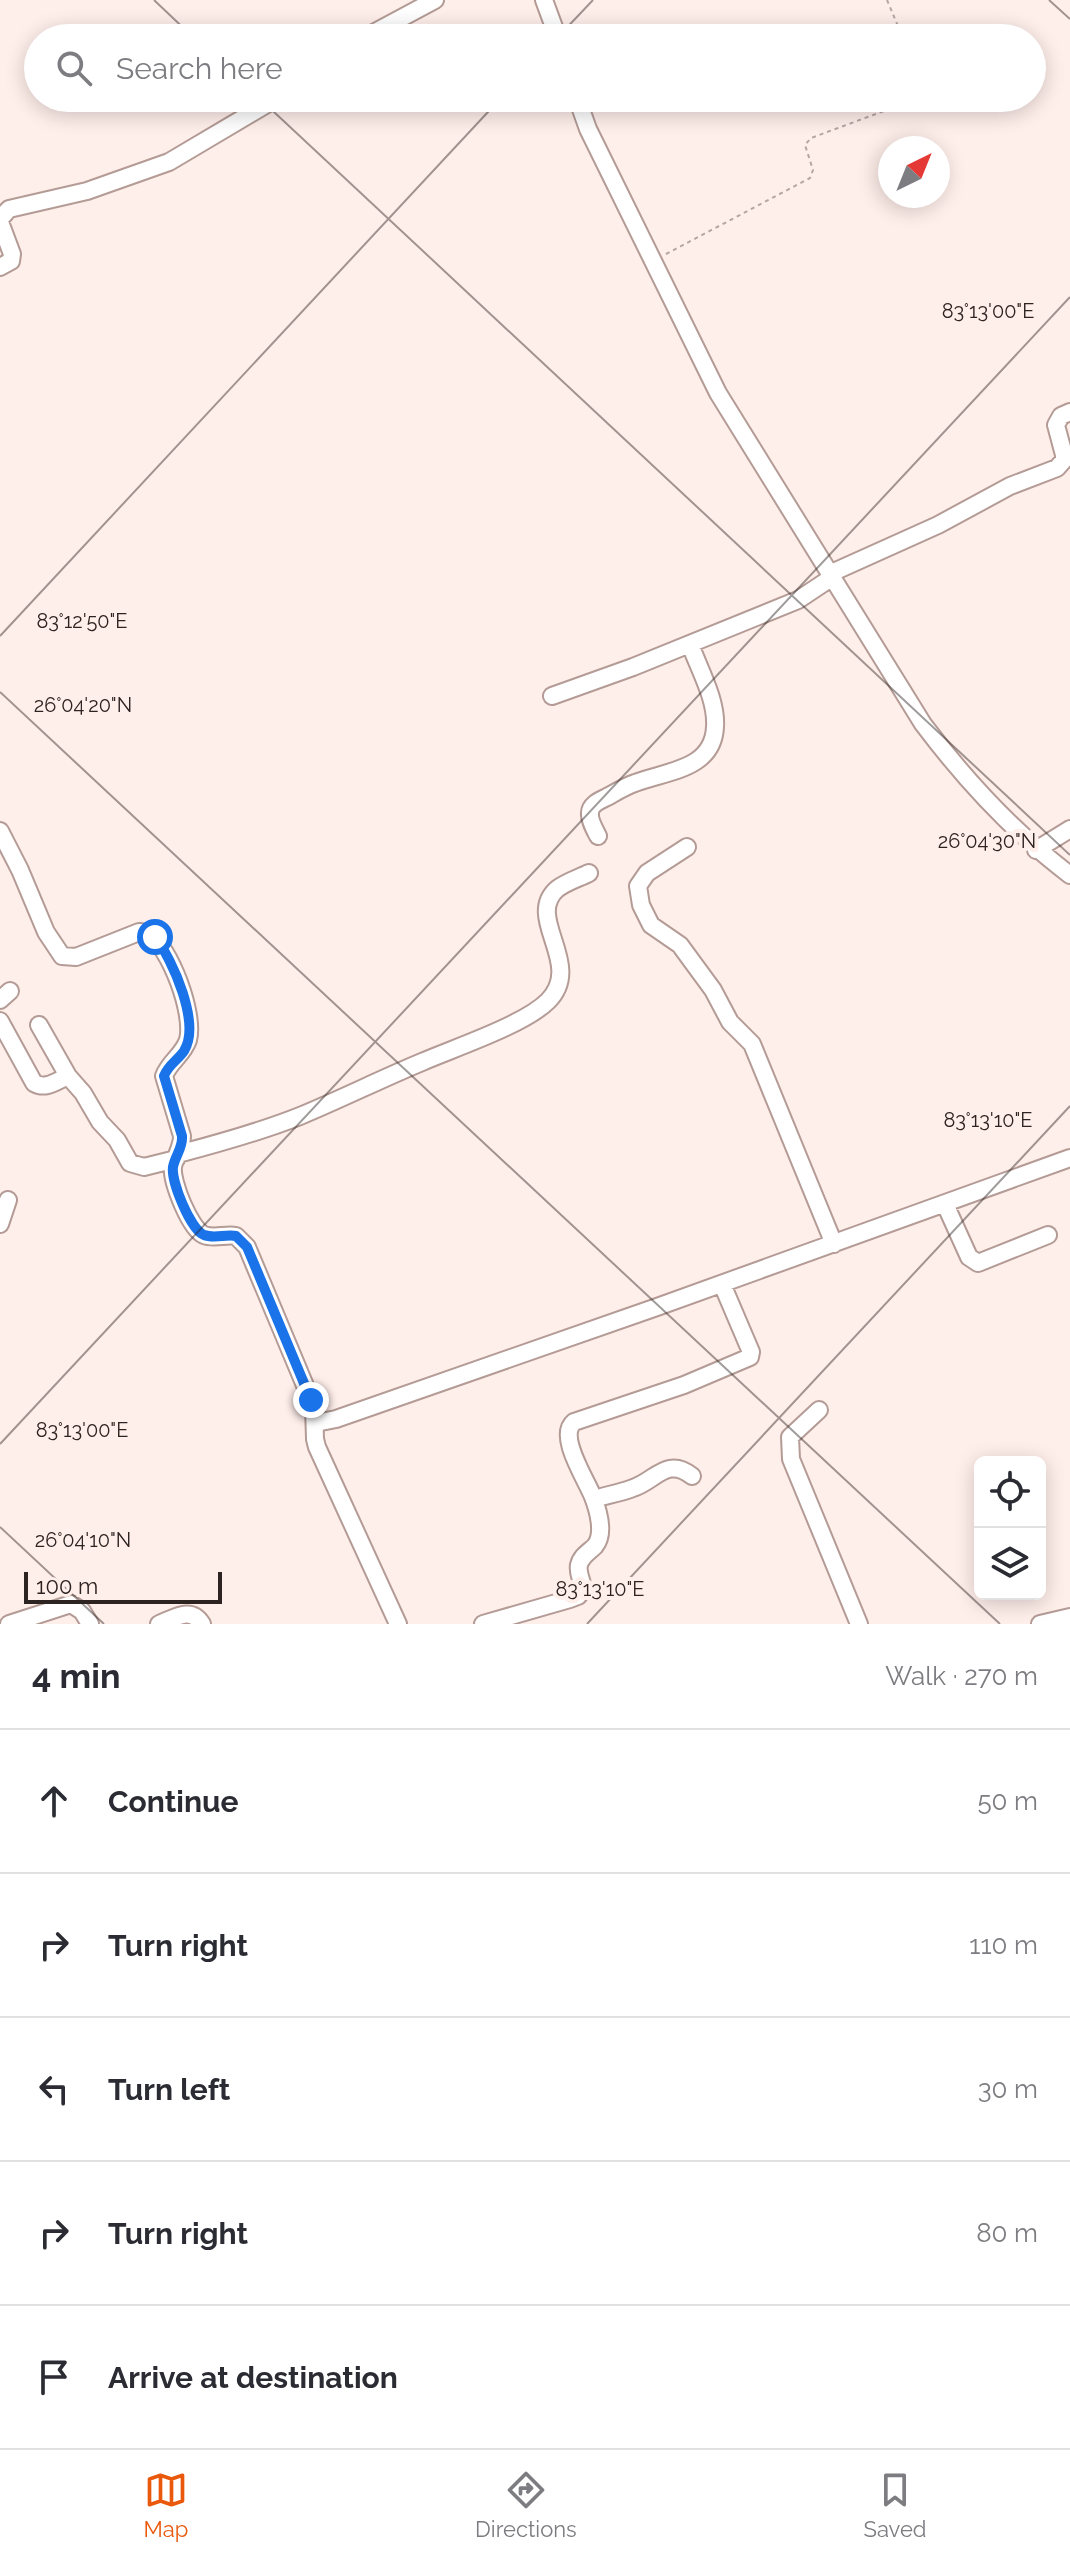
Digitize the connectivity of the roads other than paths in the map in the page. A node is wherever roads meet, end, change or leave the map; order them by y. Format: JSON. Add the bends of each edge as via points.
{"nodes":[{"id":1,"x":435,"y":0,"type":"edge"},
{"id":2,"x":544,"y":0,"type":"edge"},
{"id":3,"x":390,"y":24,"type":"edge"},
{"id":4,"x":553,"y":24,"type":"edge"},
{"id":5,"x":253,"y":112,"type":"edge"},
{"id":6,"x":582,"y":112,"type":"edge"},
{"id":7,"x":0,"y":220,"type":"edge"},
{"id":8,"x":0,"y":230,"type":"edge"},
{"id":9,"x":0,"y":267,"type":"edge"},
{"id":10,"x":1070,"y":412,"type":"edge"},
{"id":11,"x":1068,"y":469,"type":"edge"},
{"id":12,"x":830,"y":576,"type":"junction"},
{"id":13,"x":690,"y":644,"type":"junction"},
{"id":14,"x":552,"y":696,"type":"dead end"},
{"id":15,"x":1070,"y":829,"type":"edge"},
{"id":16,"x":0,"y":831,"type":"edge"},
{"id":17,"x":598,"y":836,"type":"dead end"},
{"id":18,"x":687,"y":847,"type":"dead end"},
{"id":19,"x":1036,"y":850,"type":"junction"},
{"id":20,"x":8,"y":864,"type":"edge"},
{"id":21,"x":589,"y":873,"type":"dead end"},
{"id":22,"x":1070,"y":875,"type":"edge"},
{"id":23,"x":0,"y":1021,"type":"edge"},
{"id":24,"x":39,"y":1025,"type":"dead end"},
{"id":25,"x":68,"y":1076,"type":"junction"},
{"id":26,"x":177,"y":1157,"type":"junction"},
{"id":27,"x":1070,"y":1158,"type":"edge"},
{"id":28,"x":8,"y":1200,"type":"dead end"},
{"id":29,"x":945,"y":1204,"type":"junction"},
{"id":30,"x":0,"y":1224,"type":"edge"},
{"id":31,"x":1048,"y":1235,"type":"dead end"},
{"id":32,"x":834,"y":1244,"type":"junction"},
{"id":33,"x":722,"y":1284,"type":"junction"},
{"id":34,"x":819,"y":1410,"type":"dead end"},
{"id":35,"x":316,"y":1423,"type":"junction"},
{"id":36,"x":692,"y":1476,"type":"dead end"},
{"id":37,"x":594,"y":1499,"type":"junction"},
{"id":38,"x":1070,"y":1617,"type":"edge"},
{"id":39,"x":17,"y":1623,"type":"edge"},
{"id":40,"x":90,"y":1624,"type":"edge"},
{"id":41,"x":159,"y":1624,"type":"edge"},
{"id":42,"x":202,"y":1624,"type":"edge"},
{"id":43,"x":398,"y":1624,"type":"edge"},
{"id":44,"x":483,"y":1624,"type":"edge"},
{"id":45,"x":859,"y":1624,"type":"edge"},
{"id":46,"x":1040,"y":1624,"type":"edge"}],
"edges":[{"from":1,"to":3,"type":"street"},
{"from":2,"to":4,"type":"street"},
{"from":5,"to":7,"type":"street","via":[[169,162],[87,191],[9,209]]},
{"from":6,"to":12,"type":"street","via":[[718,393]]},
{"from":7,"to":8,"type":"street"},
{"from":8,"to":9,"type":"street","via":[[12,254],[11,261]]},
{"from":10,"to":11,"type":"street","via":[[1056,425]]},
{"from":11,"to":12,"type":"street"},
{"from":12,"to":13,"type":"street","via":[[798,600]]},
{"from":12,"to":19,"type":"street","via":[[923,724],[958,770]]},
{"from":13,"to":14,"type":"street"},
{"from":13,"to":17,"type":"street","via":[[712,705],[713,740],[694,764],[635,783],[592,807]]},
{"from":15,"to":19,"type":"street"},
{"from":16,"to":20,"type":"street"},
{"from":18,"to":32,"type":"street","via":[[647,873],[638,886],[641,905],[651,925],[680,945],[730,1022],[752,1044]]},
{"from":19,"to":22,"type":"street"},
{"from":20,"to":26,"type":"street","via":[[62,956],[76,957],[139,932],[155,937],[163,947],[189,1023],[184,1050],[164,1076],[182,1136]]},
{"from":21,"to":26,"type":"street","via":[[558,888],[547,905],[562,966],[558,988],[539,1009],[299,1116]]},
{"from":23,"to":25,"type":"street","via":[[34,1083],[47,1086]]},
{"from":24,"to":25,"type":"street"},
{"from":25,"to":26,"type":"street","via":[[130,1163],[144,1167]]},
{"from":26,"to":35,"type":"street","via":[[174,1179],[195,1228],[203,1235],[236,1236],[247,1247]]},
{"from":27,"to":29,"type":"street"},
{"from":28,"to":30,"type":"street"},
{"from":29,"to":31,"type":"street","via":[[969,1257],[978,1263]]},
{"from":29,"to":32,"type":"street"},
{"from":32,"to":33,"type":"street"},
{"from":33,"to":35,"type":"street"},
{"from":33,"to":37,"type":"street","via":[[750,1357],[569,1425],[567,1437]]},
{"from":34,"to":45,"type":"street","via":[[793,1432],[789,1447]]},
{"from":35,"to":43,"type":"street","via":[[317,1447]]},
{"from":36,"to":37,"type":"street","via":[[673,1468],[634,1488]]},
{"from":37,"to":44,"type":"street","via":[[600,1532],[580,1561],[582,1593]]},
{"from":38,"to":46,"type":"street"},
{"from":39,"to":40,"type":"street","via":[[71,1604]]},
{"from":41,"to":42,"type":"street","via":[[186,1613]]}]}
